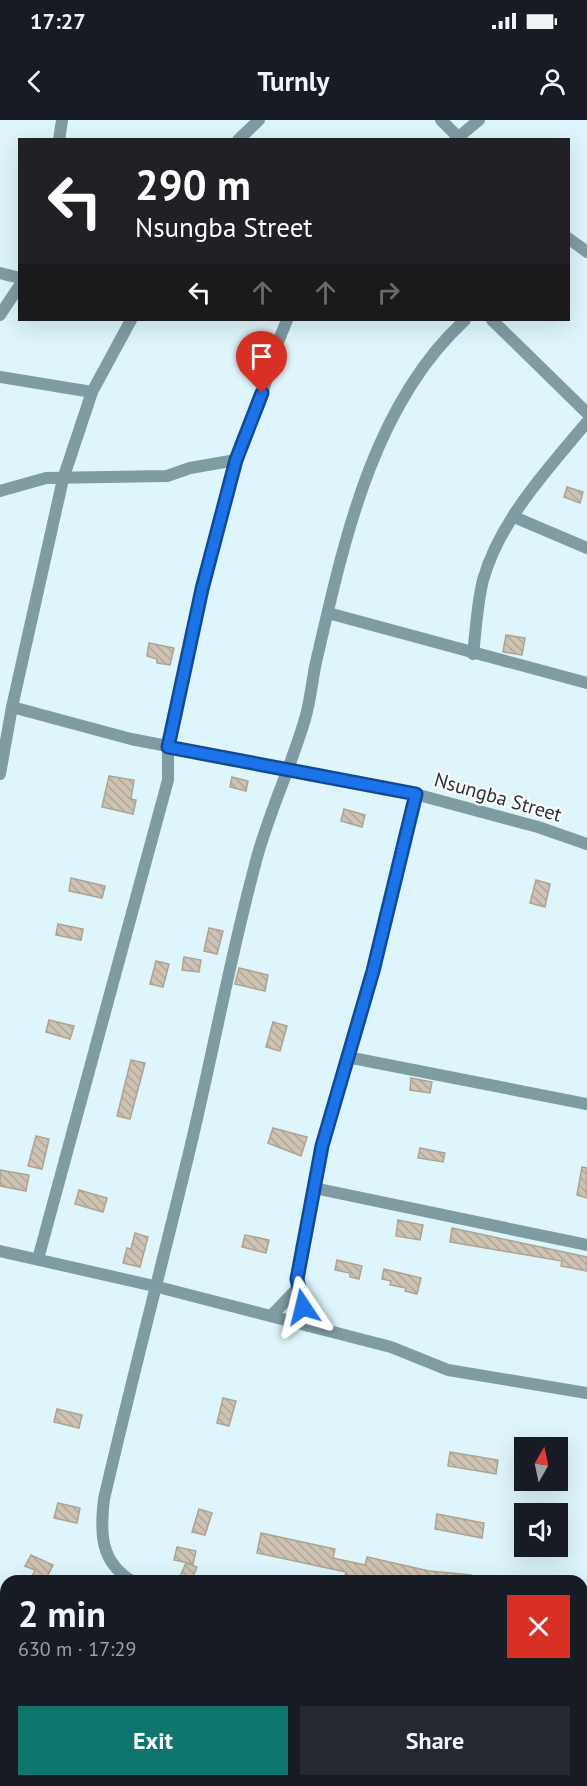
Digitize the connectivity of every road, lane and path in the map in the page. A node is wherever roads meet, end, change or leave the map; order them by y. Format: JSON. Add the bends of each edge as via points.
{"nodes":[{"id":1,"x":62,"y":120,"type":"edge"},
{"id":2,"x":259,"y":120,"type":"edge"},
{"id":3,"x":441,"y":120,"type":"edge"},
{"id":4,"x":479,"y":120,"type":"edge"},
{"id":5,"x":59,"y":138,"type":"edge"},
{"id":6,"x":240,"y":138,"type":"edge"},
{"id":7,"x":457,"y":138,"type":"edge"},
{"id":8,"x":459,"y":138,"type":"edge"},
{"id":9,"x":570,"y":239,"type":"edge"},
{"id":10,"x":587,"y":252,"type":"edge"},
{"id":11,"x":0,"y":273,"type":"edge"},
{"id":12,"x":18,"y":278,"type":"edge"},
{"id":13,"x":18,"y":288,"type":"edge"},
{"id":14,"x":0,"y":315,"type":"edge"},
{"id":15,"x":129,"y":321,"type":"edge"},
{"id":16,"x":287,"y":321,"type":"edge"},
{"id":17,"x":464,"y":321,"type":"edge"},
{"id":18,"x":493,"y":321,"type":"edge"},
{"id":19,"x":0,"y":377,"type":"edge"},
{"id":20,"x":92,"y":392,"type":"junction"},
{"id":21,"x":587,"y":413,"type":"edge"},
{"id":22,"x":587,"y":422,"type":"edge"},
{"id":23,"x":236,"y":460,"type":"junction"},
{"id":24,"x":63,"y":479,"type":"junction"},
{"id":25,"x":0,"y":491,"type":"edge"},
{"id":26,"x":514,"y":517,"type":"junction"},
{"id":27,"x":587,"y":548,"type":"edge"},
{"id":28,"x":328,"y":614,"type":"junction"},
{"id":29,"x":473,"y":654,"type":"junction"},
{"id":30,"x":587,"y":683,"type":"edge"},
{"id":31,"x":12,"y":706,"type":"junction"},
{"id":32,"x":4,"y":731,"type":"edge"},
{"id":33,"x":168,"y":747,"type":"junction"},
{"id":34,"x":286,"y":770,"type":"junction"},
{"id":35,"x":0,"y":774,"type":"edge"},
{"id":36,"x":416,"y":794,"type":"junction"},
{"id":37,"x":587,"y":844,"type":"edge"},
{"id":38,"x":347,"y":1057,"type":"junction"},
{"id":39,"x":587,"y":1104,"type":"edge"},
{"id":40,"x":314,"y":1188,"type":"junction"},
{"id":41,"x":587,"y":1245,"type":"edge"},
{"id":42,"x":0,"y":1251,"type":"edge"},
{"id":43,"x":38,"y":1259,"type":"junction"},
{"id":44,"x":154,"y":1286,"type":"junction"},
{"id":45,"x":297,"y":1288,"type":"junction"},
{"id":46,"x":271,"y":1316,"type":"junction"},
{"id":47,"x":309,"y":1326,"type":"junction"},
{"id":48,"x":587,"y":1393,"type":"edge"},
{"id":49,"x":124,"y":1575,"type":"edge"}],
"edges":[{"from":1,"to":5,"type":"street"},
{"from":2,"to":6,"type":"street"},
{"from":3,"to":7,"type":"street"},
{"from":4,"to":8,"type":"street"},
{"from":9,"to":10,"type":"street"},
{"from":11,"to":12,"type":"street"},
{"from":13,"to":14,"type":"street"},
{"from":15,"to":20,"type":"street"},
{"from":16,"to":23,"type":"street"},
{"from":17,"to":28,"type":"street","via":[[425,361],[404,395],[372,467],[340,562]]},
{"from":18,"to":21,"type":"street"},
{"from":19,"to":20,"type":"street"},
{"from":20,"to":24,"type":"street"},
{"from":22,"to":26,"type":"street"},
{"from":23,"to":24,"type":"street","via":[[167,476]]},
{"from":23,"to":33,"type":"street","via":[[202,589]]},
{"from":24,"to":25,"type":"street","via":[[34,481]]},
{"from":24,"to":31,"type":"street"},
{"from":26,"to":27,"type":"street"},
{"from":26,"to":29,"type":"street","via":[[494,551],[483,582]]},
{"from":28,"to":29,"type":"street"},
{"from":28,"to":34,"type":"street","via":[[306,715]]},
{"from":29,"to":30,"type":"street"},
{"from":31,"to":32,"type":"street"},
{"from":31,"to":33,"type":"street","name":"Nsungba Street"},
{"from":32,"to":35,"type":"street"},
{"from":33,"to":34,"type":"street","name":"Nsungba Street"},
{"from":33,"to":43,"type":"street","via":[[168,780]]},
{"from":34,"to":36,"type":"street","name":"Nsungba Street"},
{"from":34,"to":44,"type":"street","via":[[256,860]]},
{"from":36,"to":37,"type":"street","name":"Nsungba Street"},
{"from":36,"to":38,"type":"street","via":[[373,971]]},
{"from":38,"to":39,"type":"street"},
{"from":38,"to":40,"type":"street"},
{"from":40,"to":41,"type":"street"},
{"from":40,"to":45,"type":"street"},
{"from":42,"to":43,"type":"street"},
{"from":43,"to":44,"type":"street"},
{"from":44,"to":46,"type":"street"},
{"from":44,"to":49,"type":"street","via":[[102,1518],[101,1535],[110,1564]]},
{"from":45,"to":46,"type":"street"},
{"from":45,"to":47,"type":"street"},
{"from":46,"to":47,"type":"street"},
{"from":47,"to":48,"type":"street","via":[[391,1347],[448,1370]]}]}
